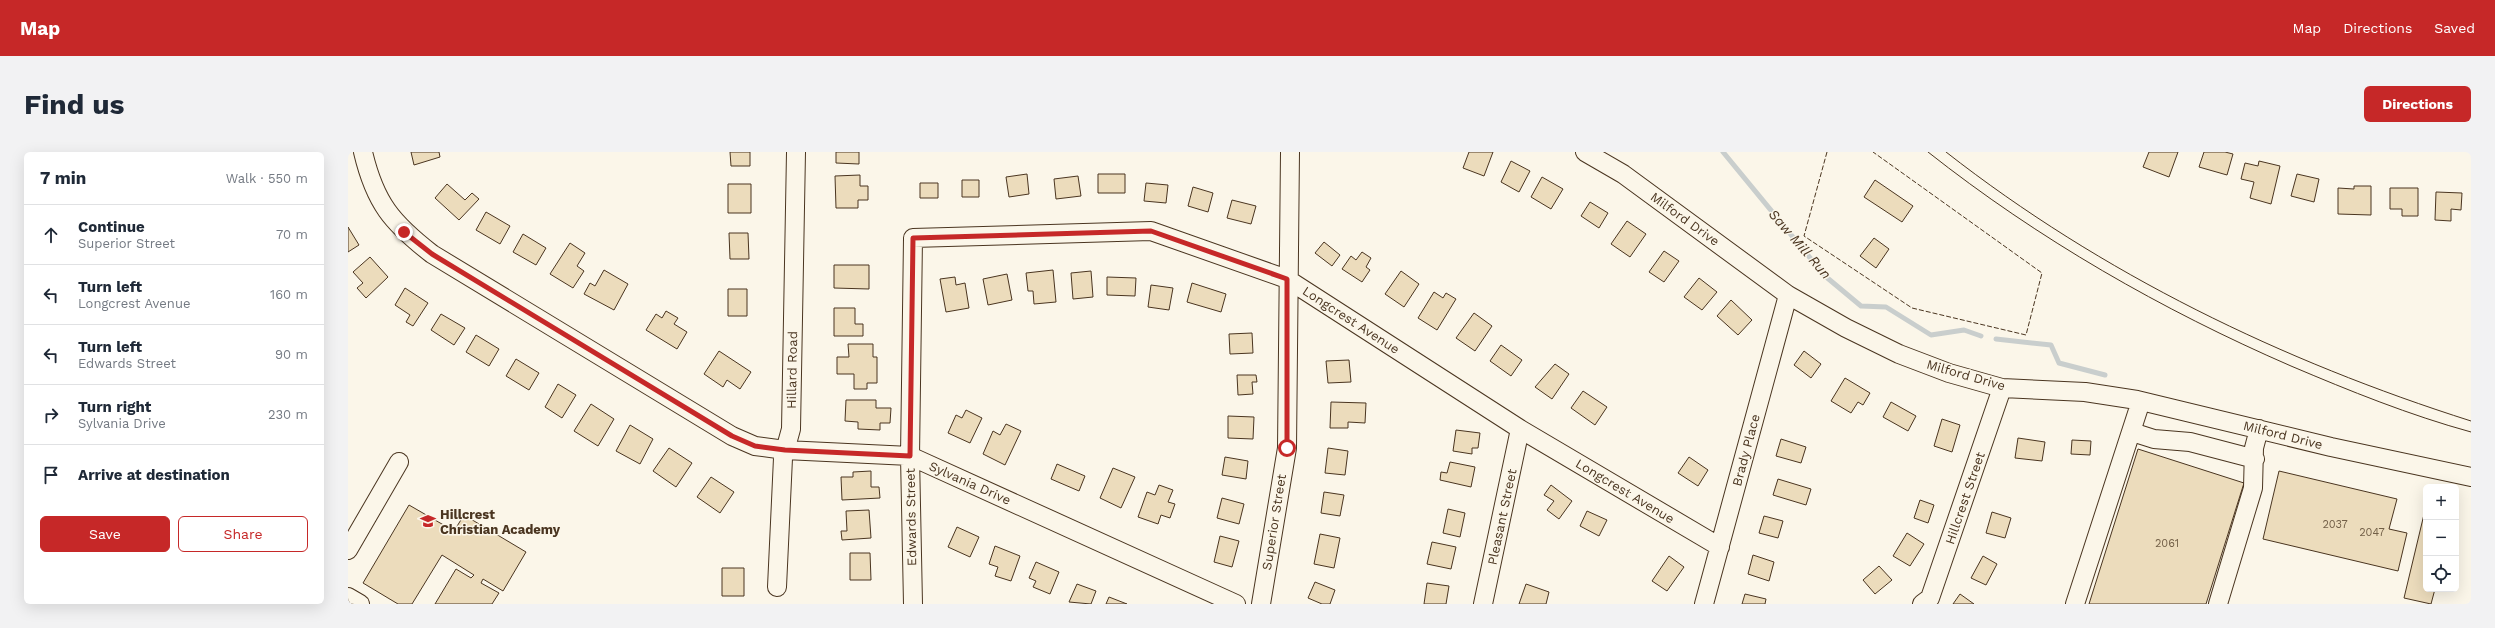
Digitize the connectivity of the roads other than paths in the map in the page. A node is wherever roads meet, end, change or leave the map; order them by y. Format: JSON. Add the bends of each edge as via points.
{"nodes":[{"id":1,"x":363,"y":152,"type":"edge"},
{"id":2,"x":796,"y":152,"type":"edge"},
{"id":3,"x":1290,"y":152,"type":"edge"},
{"id":4,"x":1585,"y":152,"type":"edge"},
{"id":5,"x":913,"y":238,"type":"joint"},
{"id":6,"x":1287,"y":279,"type":"junction"},
{"id":7,"x":1788,"y":295,"type":"junction"},
{"id":8,"x":2002,"y":388,"type":"junction"},
{"id":9,"x":2141,"y":401,"type":"junction"},
{"id":10,"x":1520,"y":429,"type":"junction"},
{"id":11,"x":2259,"y":429,"type":"junction"},
{"id":12,"x":2132,"y":432,"type":"junction"},
{"id":13,"x":785,"y":450,"type":"junction"},
{"id":14,"x":910,"y":456,"type":"junction"},
{"id":15,"x":2255,"y":459,"type":"junction"},
{"id":16,"x":399,"y":462,"type":"dead end"},
{"id":17,"x":2471,"y":477,"type":"edge"},
{"id":18,"x":1720,"y":547,"type":"junction"},
{"id":19,"x":348,"y":550,"type":"edge"},
{"id":20,"x":777,"y":587,"type":"dead end"},
{"id":21,"x":348,"y":597,"type":"edge"},
{"id":22,"x":360,"y":604,"type":"edge"},
{"id":23,"x":913,"y":604,"type":"edge"},
{"id":24,"x":1236,"y":604,"type":"edge"},
{"id":25,"x":1261,"y":604,"type":"edge"},
{"id":26,"x":1483,"y":604,"type":"edge"},
{"id":27,"x":1704,"y":604,"type":"edge"},
{"id":28,"x":1922,"y":604,"type":"edge"},
{"id":29,"x":2075,"y":604,"type":"edge"},
{"id":30,"x":2218,"y":604,"type":"edge"}],
"edges":[{"from":1,"to":13,"type":"street","name":"Sylvania Drive","via":[[369,176],[382,206],[404,232],[432,254],[732,436],[755,446]]},
{"from":2,"to":13,"type":"street","name":"Hillard Road","via":[[791,429]]},
{"from":3,"to":6,"type":"street","name":"Superior Street"},
{"from":4,"to":7,"type":"street","name":"Milford Drive","via":[[1623,174]]},
{"from":5,"to":6,"type":"street","name":"Longcrest Avenue","via":[[1151,231]]},
{"from":5,"to":14,"type":"street","name":"Edwards Street"},
{"from":6,"to":10,"type":"street","name":"Longcrest Avenue"},
{"from":6,"to":25,"type":"street","name":"Superior Street","via":[[1287,448]]},
{"from":7,"to":8,"type":"street","name":"Milford Drive","via":[[1899,354],[1949,373]]},
{"from":7,"to":18,"type":"street","name":"Brady Place"},
{"from":8,"to":9,"type":"street","name":"Milford Drive","via":[[2085,392]]},
{"from":8,"to":28,"type":"street","name":"Hillcrest Street","via":[[1930,598]]},
{"from":9,"to":11,"type":"street","name":"Milford Drive"},
{"from":9,"to":12,"type":"street"},
{"from":10,"to":18,"type":"street","name":"Longcrest Avenue"},
{"from":10,"to":26,"type":"street","name":"Pleasant Street"},
{"from":11,"to":15,"type":"street","via":[[2254,448]]},
{"from":11,"to":17,"type":"street","name":"Milford Drive"},
{"from":12,"to":15,"type":"street","via":[[2154,439],[2190,442]]},
{"from":12,"to":29,"type":"street"},
{"from":13,"to":14,"type":"street","name":"Sylvania Drive"},
{"from":13,"to":20,"type":"street","name":"Hillard Road"},
{"from":14,"to":23,"type":"street","name":"Edwards Street"},
{"from":14,"to":24,"type":"street","name":"Sylvania Drive"},
{"from":15,"to":30,"type":"street","via":[[2253,488]]},
{"from":16,"to":19,"type":"street"},
{"from":18,"to":27,"type":"street","name":"Brady Place"},
{"from":21,"to":22,"type":"street"}]}
